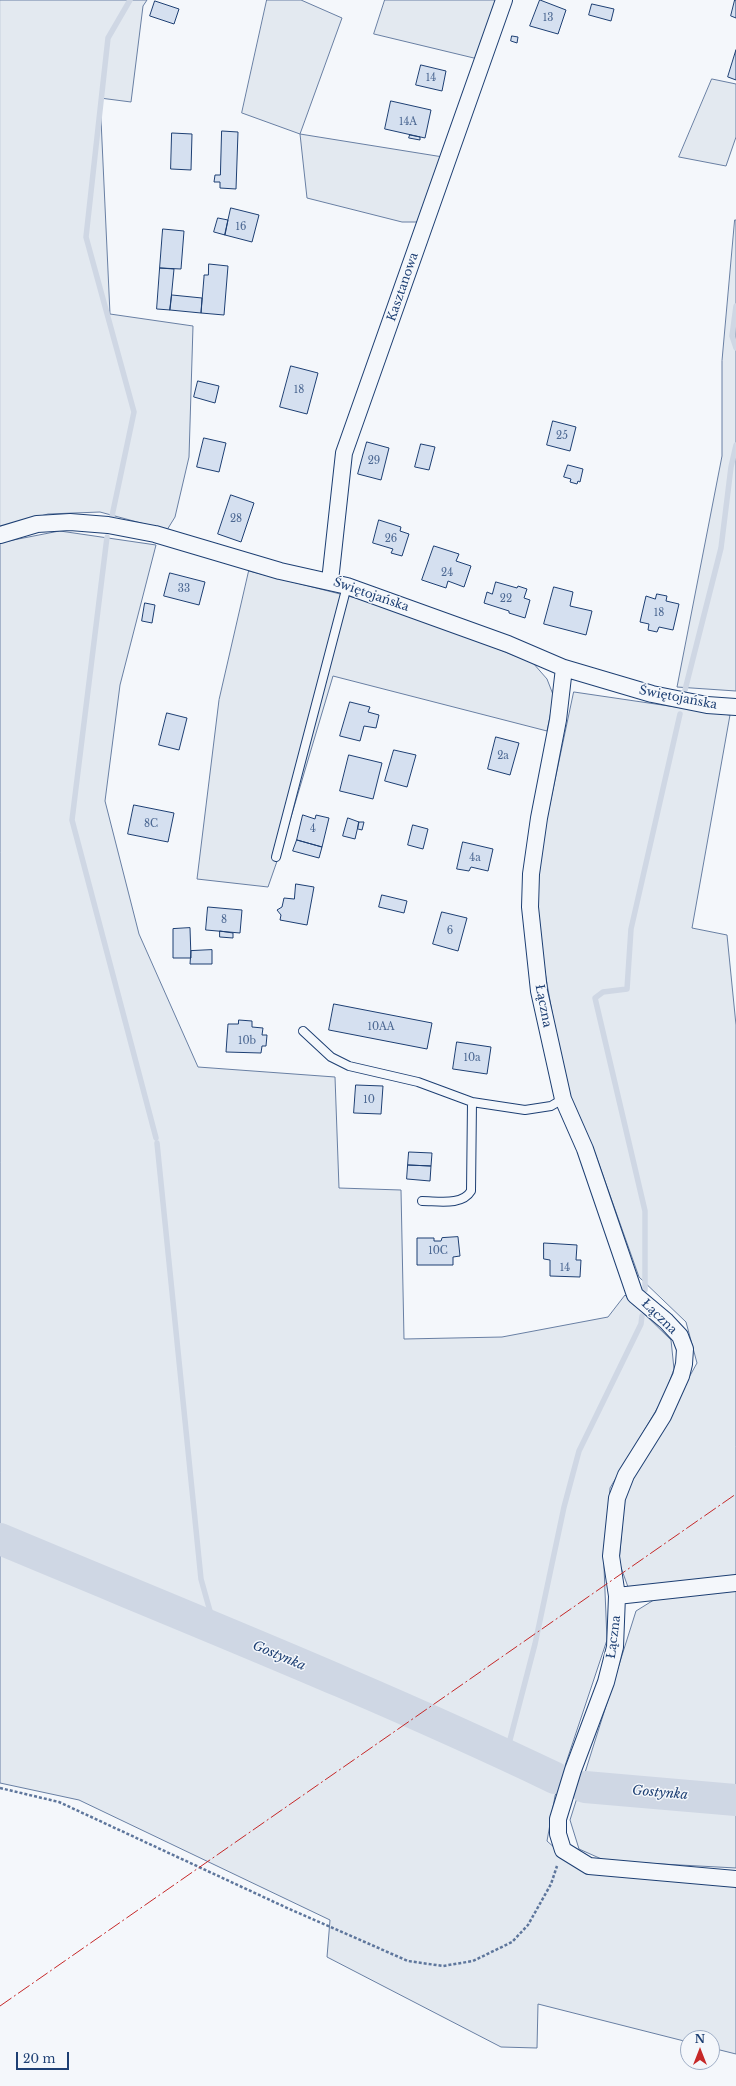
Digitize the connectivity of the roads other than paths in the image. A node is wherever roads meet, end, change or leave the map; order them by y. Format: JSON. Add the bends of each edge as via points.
{"nodes":[{"id":1,"x":504,"y":0,"type":"edge"},
{"id":2,"x":0,"y":535,"type":"edge"},
{"id":3,"x":330,"y":581,"type":"junction"},
{"id":4,"x":347,"y":586,"type":"junction"},
{"id":5,"x":564,"y":668,"type":"junction"},
{"id":6,"x":736,"y":708,"type":"edge"},
{"id":7,"x":276,"y":857,"type":"dead end"},
{"id":8,"x":303,"y":1031,"type":"dead end"},
{"id":9,"x":563,"y":1099,"type":"junction"},
{"id":10,"x":472,"y":1102,"type":"junction"},
{"id":11,"x":422,"y":1201,"type":"dead end"},
{"id":12,"x":736,"y":1583,"type":"edge"},
{"id":13,"x":617,"y":1596,"type":"junction"},
{"id":14,"x":736,"y":1879,"type":"edge"}],
"edges":[{"from":1,"to":3,"type":"street","name":"Kasztanowa","via":[[344,452]]},
{"from":2,"to":3,"type":"street","name":"Świętojańska","via":[[37,524],[70,522],[108,525],[155,534],[280,572]]},
{"from":3,"to":4,"type":"street","name":"Świętojańska"},
{"from":4,"to":5,"type":"street","name":"Świętojańska","via":[[508,644]]},
{"from":4,"to":7,"type":"lane"},
{"from":5,"to":6,"type":"street","name":"Świętojańska","via":[[652,694]]},
{"from":5,"to":9,"type":"street","name":"Łączna","via":[[558,720],[531,874],[530,907],[539,991]]},
{"from":8,"to":10,"type":"lane","via":[[331,1057],[349,1066],[418,1082]]},
{"from":9,"to":10,"type":"lane","via":[[550,1106],[525,1110]]},
{"from":9,"to":13,"type":"street","name":"Łączna","via":[[584,1149],[635,1295],[680,1336],[685,1349],[681,1376],[663,1416],[626,1476],[617,1498],[611,1556]]},
{"from":10,"to":11,"type":"lane","via":[[471,1191],[468,1197],[459,1201]]},
{"from":12,"to":13,"type":"street"},
{"from":13,"to":14,"type":"street","name":"Łączna","via":[[615,1647],[606,1682],[573,1770],[558,1819],[558,1834],[563,1850],[589,1866]]}]}
